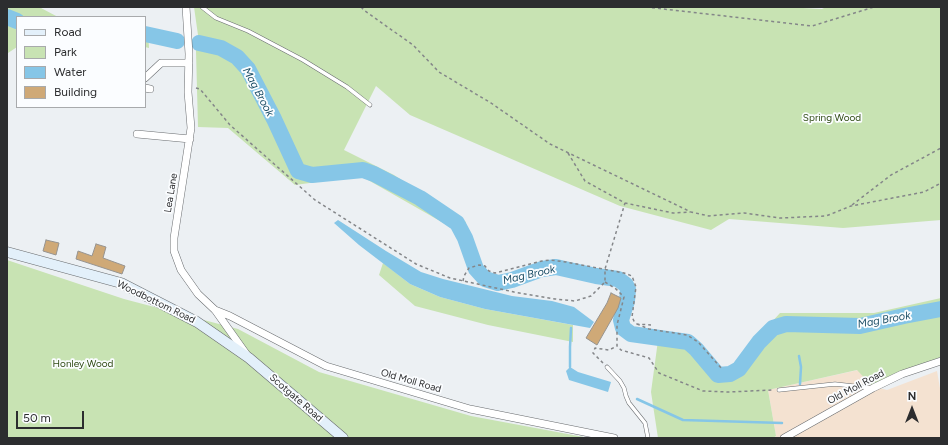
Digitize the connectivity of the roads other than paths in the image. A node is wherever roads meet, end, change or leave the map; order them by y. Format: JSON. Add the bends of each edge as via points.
{"nodes":[{"id":1,"x":186,"y":7,"type":"edge"},
{"id":2,"x":202,"y":7,"type":"edge"},
{"id":3,"x":189,"y":63,"type":"junction"},
{"id":4,"x":146,"y":77,"type":"edge"},
{"id":5,"x":370,"y":105,"type":"dead end"},
{"id":6,"x":137,"y":134,"type":"dead end"},
{"id":7,"x":190,"y":139,"type":"junction"},
{"id":8,"x":7,"y":252,"type":"edge"},
{"id":9,"x":215,"y":310,"type":"junction"},
{"id":10,"x":249,"y":358,"type":"junction"},
{"id":11,"x":941,"y":361,"type":"edge"},
{"id":12,"x":607,"y":367,"type":"road end"},
{"id":13,"x":873,"y":388,"type":"junction"},
{"id":14,"x":779,"y":390,"type":"road end"},
{"id":15,"x":343,"y":438,"type":"edge"},
{"id":16,"x":614,"y":438,"type":"edge"},
{"id":17,"x":648,"y":438,"type":"edge"},
{"id":18,"x":784,"y":438,"type":"edge"}],
"edges":[{"from":1,"to":3,"type":"street","name":"Lea Lane"},
{"from":2,"to":5,"type":"lane","via":[[216,18],[248,30],[303,60],[347,87]]},
{"from":3,"to":4,"type":"street","via":[[161,63]]},
{"from":3,"to":7,"type":"street","name":"Lea Lane"},
{"from":6,"to":7,"type":"street"},
{"from":7,"to":9,"type":"street","name":"Lea Lane","via":[[174,251],[181,270],[198,294]]},
{"from":8,"to":10,"type":"street","name":"Woodbottom Road","via":[[121,283],[197,322]]},
{"from":9,"to":10,"type":"street","name":"Lea Lane"},
{"from":9,"to":16,"type":"street","name":"Old Moll Road","via":[[326,366],[470,409]]},
{"from":10,"to":15,"type":"street","name":"Scotgate Road"},
{"from":11,"to":13,"type":"street","name":"Old Moll Road","via":[[902,374]]},
{"from":12,"to":17,"type":"lane","via":[[620,381],[629,403],[645,423]]},
{"from":13,"to":14,"type":"lane","via":[[835,384]]},
{"from":13,"to":18,"type":"street","name":"Old Moll Road"}]}
